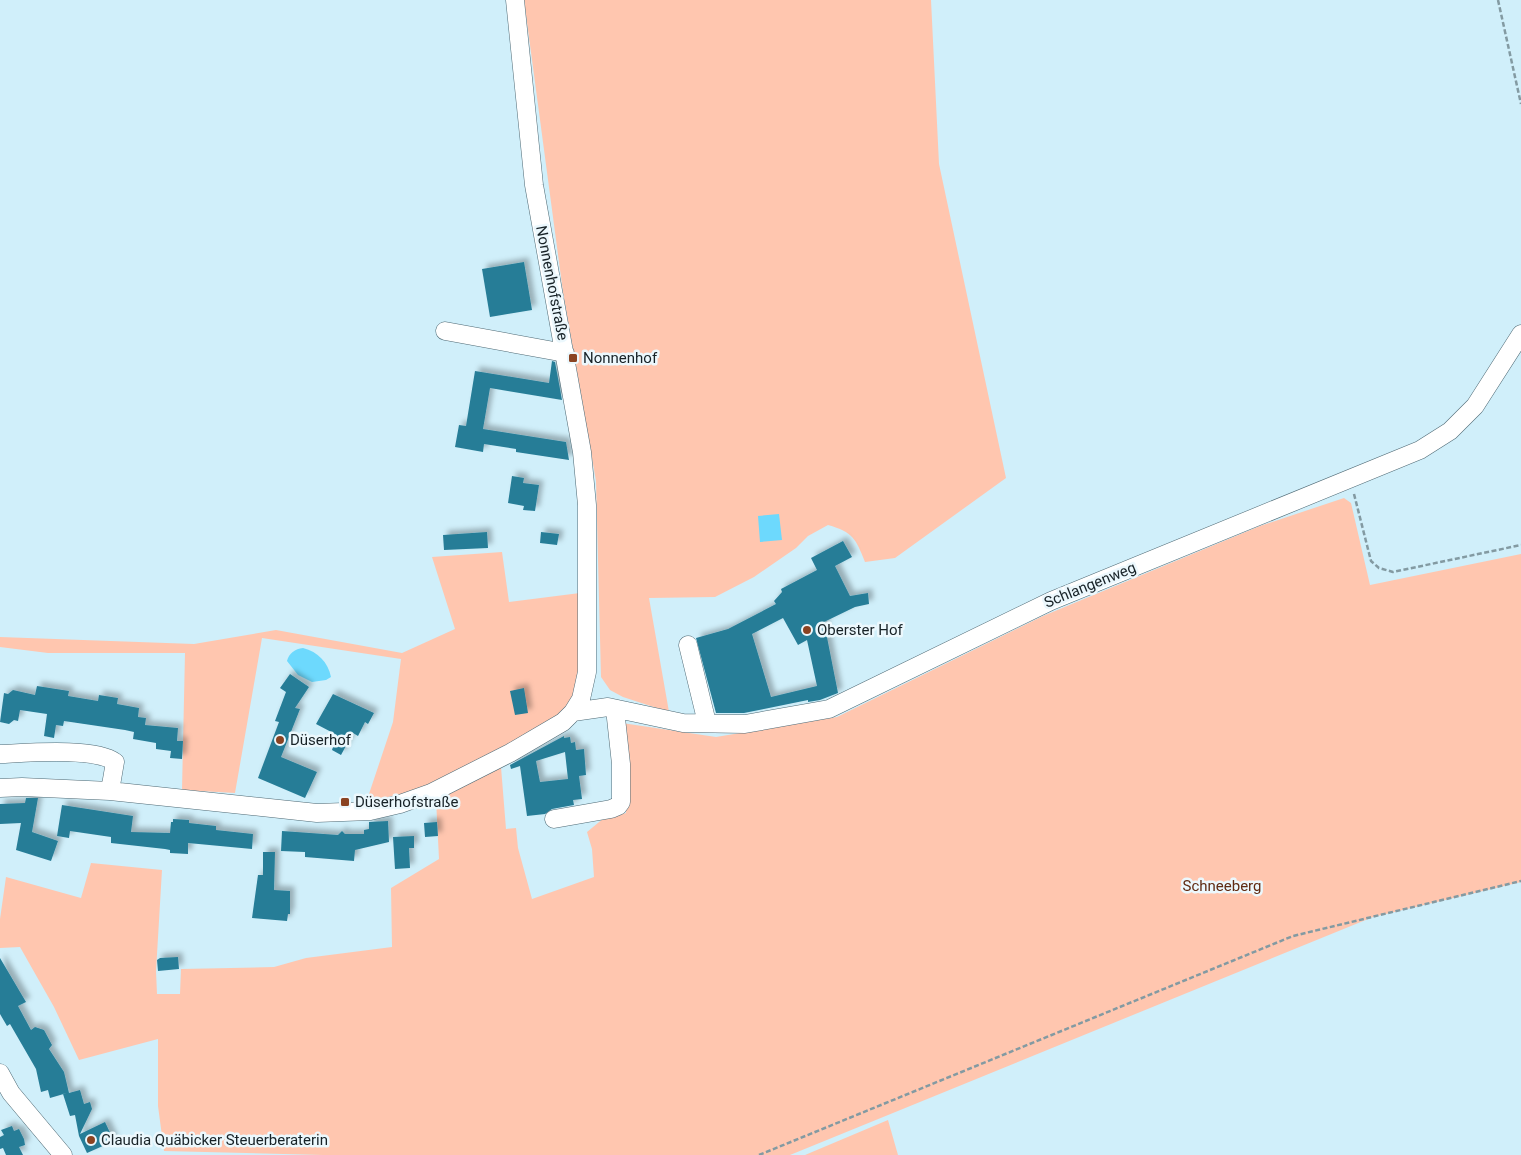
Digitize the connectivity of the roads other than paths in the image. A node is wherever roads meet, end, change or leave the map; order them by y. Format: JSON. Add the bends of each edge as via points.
{"nodes":[{"id":1,"x":515,"y":0,"type":"edge"},
{"id":2,"x":445,"y":331,"type":"dead end"},
{"id":3,"x":1521,"y":334,"type":"edge"},
{"id":4,"x":565,"y":353,"type":"junction"},
{"id":5,"x":688,"y":645,"type":"dead end"},
{"id":6,"x":585,"y":685,"type":"junction"},
{"id":7,"x":612,"y":708,"type":"junction"},
{"id":8,"x":573,"y":712,"type":"junction"},
{"id":9,"x":707,"y":723,"type":"junction"},
{"id":10,"x":0,"y":754,"type":"edge"},
{"id":11,"x":0,"y":788,"type":"edge"},
{"id":12,"x":110,"y":791,"type":"junction"},
{"id":13,"x":554,"y":819,"type":"dead end"},
{"id":14,"x":0,"y":1073,"type":"edge"},
{"id":15,"x":63,"y":1155,"type":"edge"}],
"edges":[{"from":1,"to":4,"type":"street","name":"Nonnenhofstraße","via":[[533,176]]},
{"from":2,"to":4,"type":"street"},
{"from":3,"to":9,"type":"street","name":"Schlangenweg","via":[[1475,406],[1450,431],[1420,450],[1050,601],[829,709],[745,724]]},
{"from":4,"to":6,"type":"street","name":"Nonnenhofstraße","via":[[582,452],[587,505]]},
{"from":5,"to":9,"type":"street"},
{"from":6,"to":7,"type":"street"},
{"from":6,"to":8,"type":"street","name":"Nonnenhofstraße"},
{"from":7,"to":8,"type":"street"},
{"from":7,"to":9,"type":"street","name":"Schlangenweg","via":[[683,723]]},
{"from":7,"to":13,"type":"street","via":[[621,764],[621,802],[611,810]]},
{"from":8,"to":12,"type":"street","via":[[563,722],[431,793],[370,810],[316,813]]},
{"from":10,"to":12,"type":"street","via":[[58,752],[108,756],[115,762]]},
{"from":11,"to":12,"type":"street"},
{"from":14,"to":15,"type":"street","via":[[11,1093]]}]}
